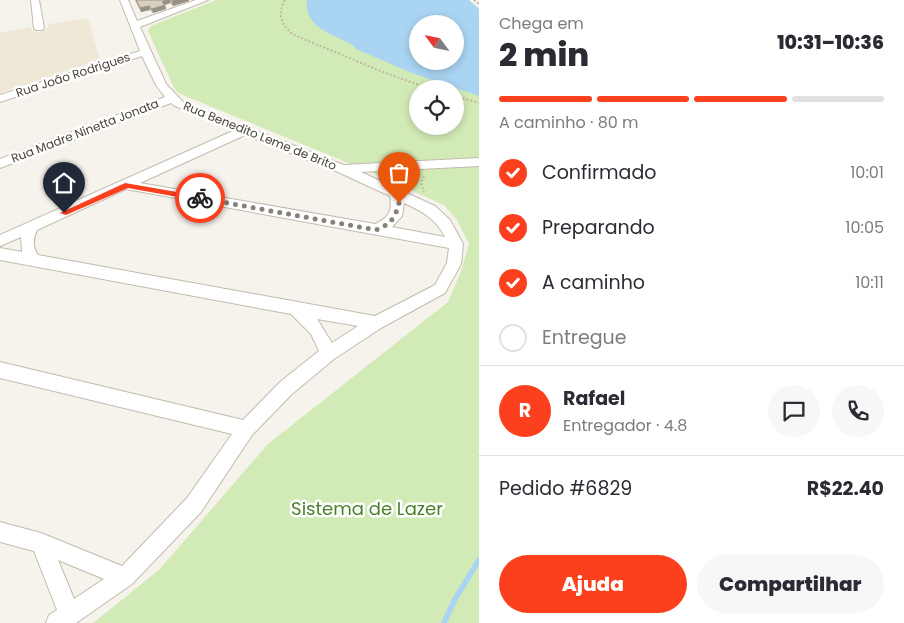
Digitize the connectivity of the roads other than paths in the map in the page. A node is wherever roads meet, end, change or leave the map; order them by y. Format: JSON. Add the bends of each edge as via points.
{"nodes":[{"id":1,"x":35,"y":0,"type":"edge"},
{"id":2,"x":124,"y":0,"type":"edge"},
{"id":3,"x":204,"y":0,"type":"edge"},
{"id":4,"x":136,"y":25,"type":"junction"},
{"id":5,"x":40,"y":28,"type":"dead end"},
{"id":6,"x":146,"y":52,"type":"junction"},
{"id":7,"x":0,"y":99,"type":"edge"},
{"id":8,"x":171,"y":99,"type":"junction"},
{"id":9,"x":243,"y":131,"type":"junction"},
{"id":10,"x":479,"y":162,"type":"edge"},
{"id":11,"x":0,"y":164,"type":"edge"},
{"id":12,"x":165,"y":167,"type":"junction"},
{"id":13,"x":342,"y":169,"type":"junction"},
{"id":14,"x":127,"y":185,"type":"junction"},
{"id":15,"x":396,"y":193,"type":"junction"},
{"id":16,"x":174,"y":194,"type":"junction"},
{"id":17,"x":32,"y":227,"type":"junction"},
{"id":18,"x":376,"y":230,"type":"junction"},
{"id":19,"x":0,"y":241,"type":"edge"},
{"id":20,"x":456,"y":244,"type":"junction"},
{"id":21,"x":0,"y":254,"type":"edge"},
{"id":22,"x":34,"y":260,"type":"junction"},
{"id":23,"x":296,"y":309,"type":"junction"},
{"id":24,"x":376,"y":323,"type":"junction"},
{"id":25,"x":328,"y":354,"type":"junction"},
{"id":26,"x":0,"y":370,"type":"edge"},
{"id":27,"x":246,"y":428,"type":"junction"},
{"id":28,"x":0,"y":532,"type":"edge"},
{"id":29,"x":41,"y":543,"type":"junction"},
{"id":30,"x":126,"y":576,"type":"junction"},
{"id":31,"x":63,"y":618,"type":"edge"}],
"edges":[{"from":1,"to":5,"type":"street"},
{"from":2,"to":4,"type":"street","name":"Rua Benedito Leme de Brito"},
{"from":3,"to":4,"type":"street"},
{"from":4,"to":6,"type":"street","name":"Rua Benedito Leme de Brito"},
{"from":6,"to":7,"type":"street","name":"Rua João Rodrigues"},
{"from":6,"to":8,"type":"street","name":"Rua Benedito Leme de Brito"},
{"from":8,"to":9,"type":"street","name":"Rua Benedito Leme de Brito"},
{"from":8,"to":11,"type":"street","name":"Rua Madre Ninetta Jonata"},
{"from":9,"to":12,"type":"street"},
{"from":9,"to":13,"type":"street","name":"Rua Benedito Leme de Brito"},
{"from":10,"to":13,"type":"street"},
{"from":12,"to":14,"type":"street"},
{"from":12,"to":16,"type":"street","via":[[166,183]]},
{"from":13,"to":15,"type":"street","name":"Rua Benedito Leme de Brito"},
{"from":14,"to":16,"type":"street"},
{"from":14,"to":17,"type":"street"},
{"from":15,"to":18,"type":"street","via":[[399,203],[396,215],[390,224]]},
{"from":15,"to":20,"type":"street","name":"Rua Benedito Leme de Brito","via":[[430,209],[445,224]]},
{"from":16,"to":18,"type":"street"},
{"from":17,"to":19,"type":"street"},
{"from":17,"to":22,"type":"street","via":[[25,245]]},
{"from":18,"to":20,"type":"street"},
{"from":20,"to":24,"type":"street","via":[[454,264],[440,289]]},
{"from":21,"to":22,"type":"street"},
{"from":22,"to":23,"type":"street"},
{"from":23,"to":24,"type":"street"},
{"from":23,"to":25,"type":"street","via":[[320,333]]},
{"from":24,"to":25,"type":"street"},
{"from":25,"to":27,"type":"street","via":[[286,388]]},
{"from":26,"to":27,"type":"street"},
{"from":27,"to":30,"type":"street","via":[[194,505]]},
{"from":28,"to":29,"type":"street"},
{"from":29,"to":30,"type":"street"},
{"from":29,"to":31,"type":"street"},
{"from":30,"to":31,"type":"street"}]}
